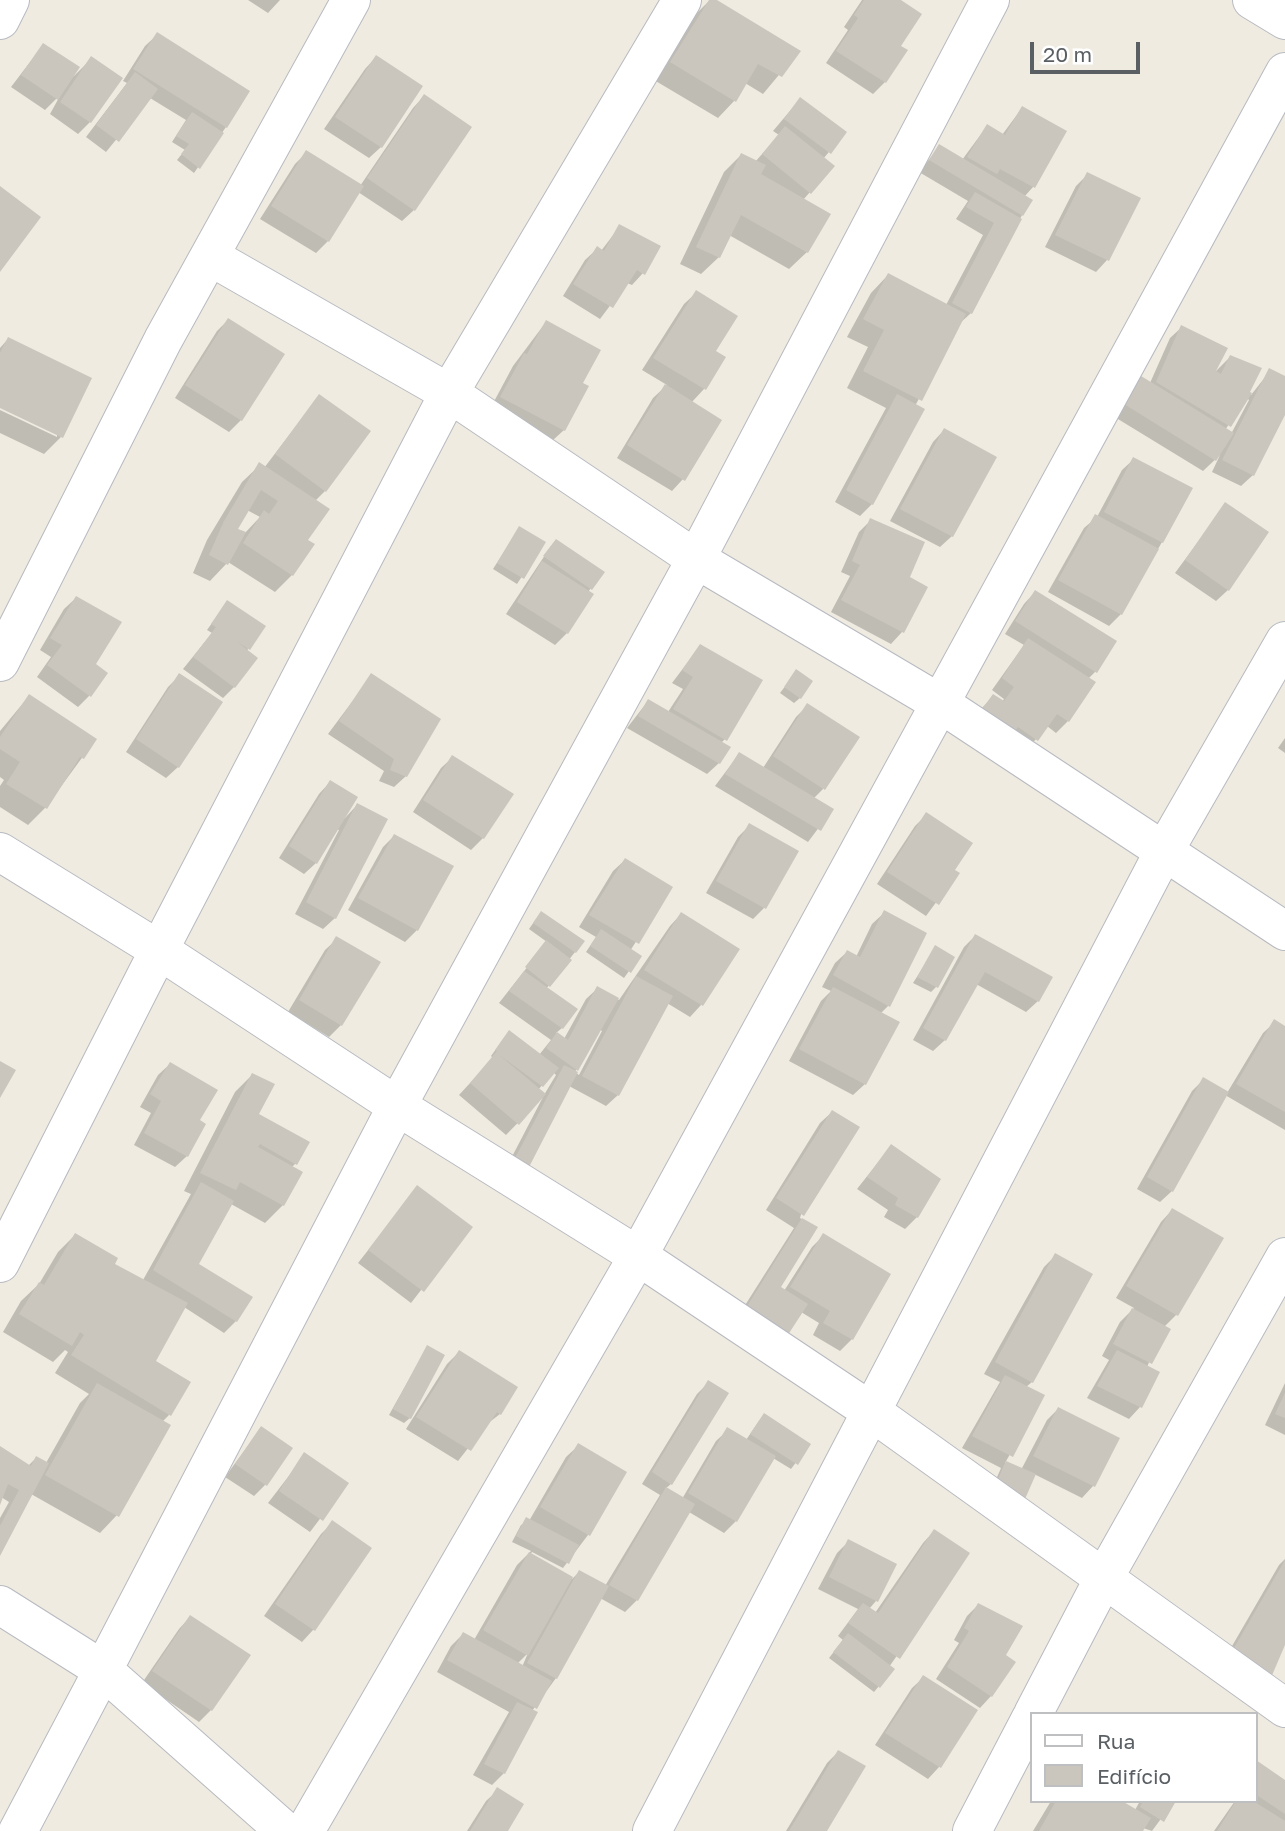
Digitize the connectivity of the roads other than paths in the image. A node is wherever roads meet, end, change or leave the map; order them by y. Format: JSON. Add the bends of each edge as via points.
{"nodes":[{"id":1,"x":10,"y":0,"type":"edge"},
{"id":2,"x":351,"y":0,"type":"edge"},
{"id":3,"x":682,"y":0,"type":"edge"},
{"id":4,"x":990,"y":0,"type":"edge"},
{"id":5,"x":1252,"y":0,"type":"edge"},
{"id":6,"x":0,"y":20,"type":"edge"},
{"id":7,"x":1285,"y":20,"type":"edge"},
{"id":8,"x":1285,"y":72,"type":"edge"},
{"id":9,"x":211,"y":257,"type":"junction"},
{"id":10,"x":449,"y":393,"type":"junction"},
{"id":11,"x":696,"y":559,"type":"junction"},
{"id":12,"x":1285,"y":641,"type":"edge"},
{"id":13,"x":0,"y":662,"type":"edge"},
{"id":14,"x":941,"y":704,"type":"junction"},
{"id":15,"x":0,"y":852,"type":"edge"},
{"id":16,"x":1163,"y":853,"type":"junction"},
{"id":17,"x":1285,"y":931,"type":"edge"},
{"id":18,"x":159,"y":950,"type":"junction"},
{"id":19,"x":397,"y":1106,"type":"junction"},
{"id":20,"x":638,"y":1256,"type":"junction"},
{"id":21,"x":1285,"y":1256,"type":"edge"},
{"id":22,"x":0,"y":1263,"type":"edge"},
{"id":23,"x":872,"y":1412,"type":"junction"},
{"id":24,"x":1105,"y":1577,"type":"junction"},
{"id":25,"x":0,"y":1605,"type":"edge"},
{"id":26,"x":103,"y":1670,"type":"junction"},
{"id":27,"x":1285,"y":1708,"type":"edge"},
{"id":28,"x":1034,"y":1712,"type":"edge"},
{"id":29,"x":1030,"y":1720,"type":"edge"},
{"id":30,"x":18,"y":1831,"type":"edge"},
{"id":31,"x":285,"y":1831,"type":"edge"},
{"id":32,"x":305,"y":1831,"type":"edge"},
{"id":33,"x":652,"y":1831,"type":"edge"},
{"id":34,"x":972,"y":1831,"type":"edge"}],
"edges":[{"from":1,"to":6,"type":"street"},
{"from":2,"to":9,"type":"street"},
{"from":3,"to":10,"type":"street"},
{"from":4,"to":11,"type":"street"},
{"from":5,"to":7,"type":"street"},
{"from":8,"to":14,"type":"street"},
{"from":9,"to":10,"type":"street"},
{"from":9,"to":13,"type":"street","via":[[163,341]]},
{"from":10,"to":11,"type":"street"},
{"from":10,"to":18,"type":"street"},
{"from":11,"to":14,"type":"street"},
{"from":11,"to":19,"type":"street"},
{"from":12,"to":16,"type":"street"},
{"from":14,"to":16,"type":"street"},
{"from":14,"to":20,"type":"street"},
{"from":15,"to":18,"type":"street"},
{"from":16,"to":17,"type":"street"},
{"from":16,"to":23,"type":"street"},
{"from":18,"to":19,"type":"street"},
{"from":18,"to":22,"type":"street"},
{"from":19,"to":20,"type":"street"},
{"from":19,"to":26,"type":"street"},
{"from":20,"to":23,"type":"street"},
{"from":20,"to":32,"type":"street"},
{"from":21,"to":24,"type":"street"},
{"from":23,"to":24,"type":"street"},
{"from":23,"to":33,"type":"street"},
{"from":24,"to":27,"type":"street"},
{"from":24,"to":28,"type":"street"},
{"from":25,"to":26,"type":"street"},
{"from":26,"to":30,"type":"street"},
{"from":26,"to":31,"type":"street"},
{"from":29,"to":34,"type":"street"}]}
